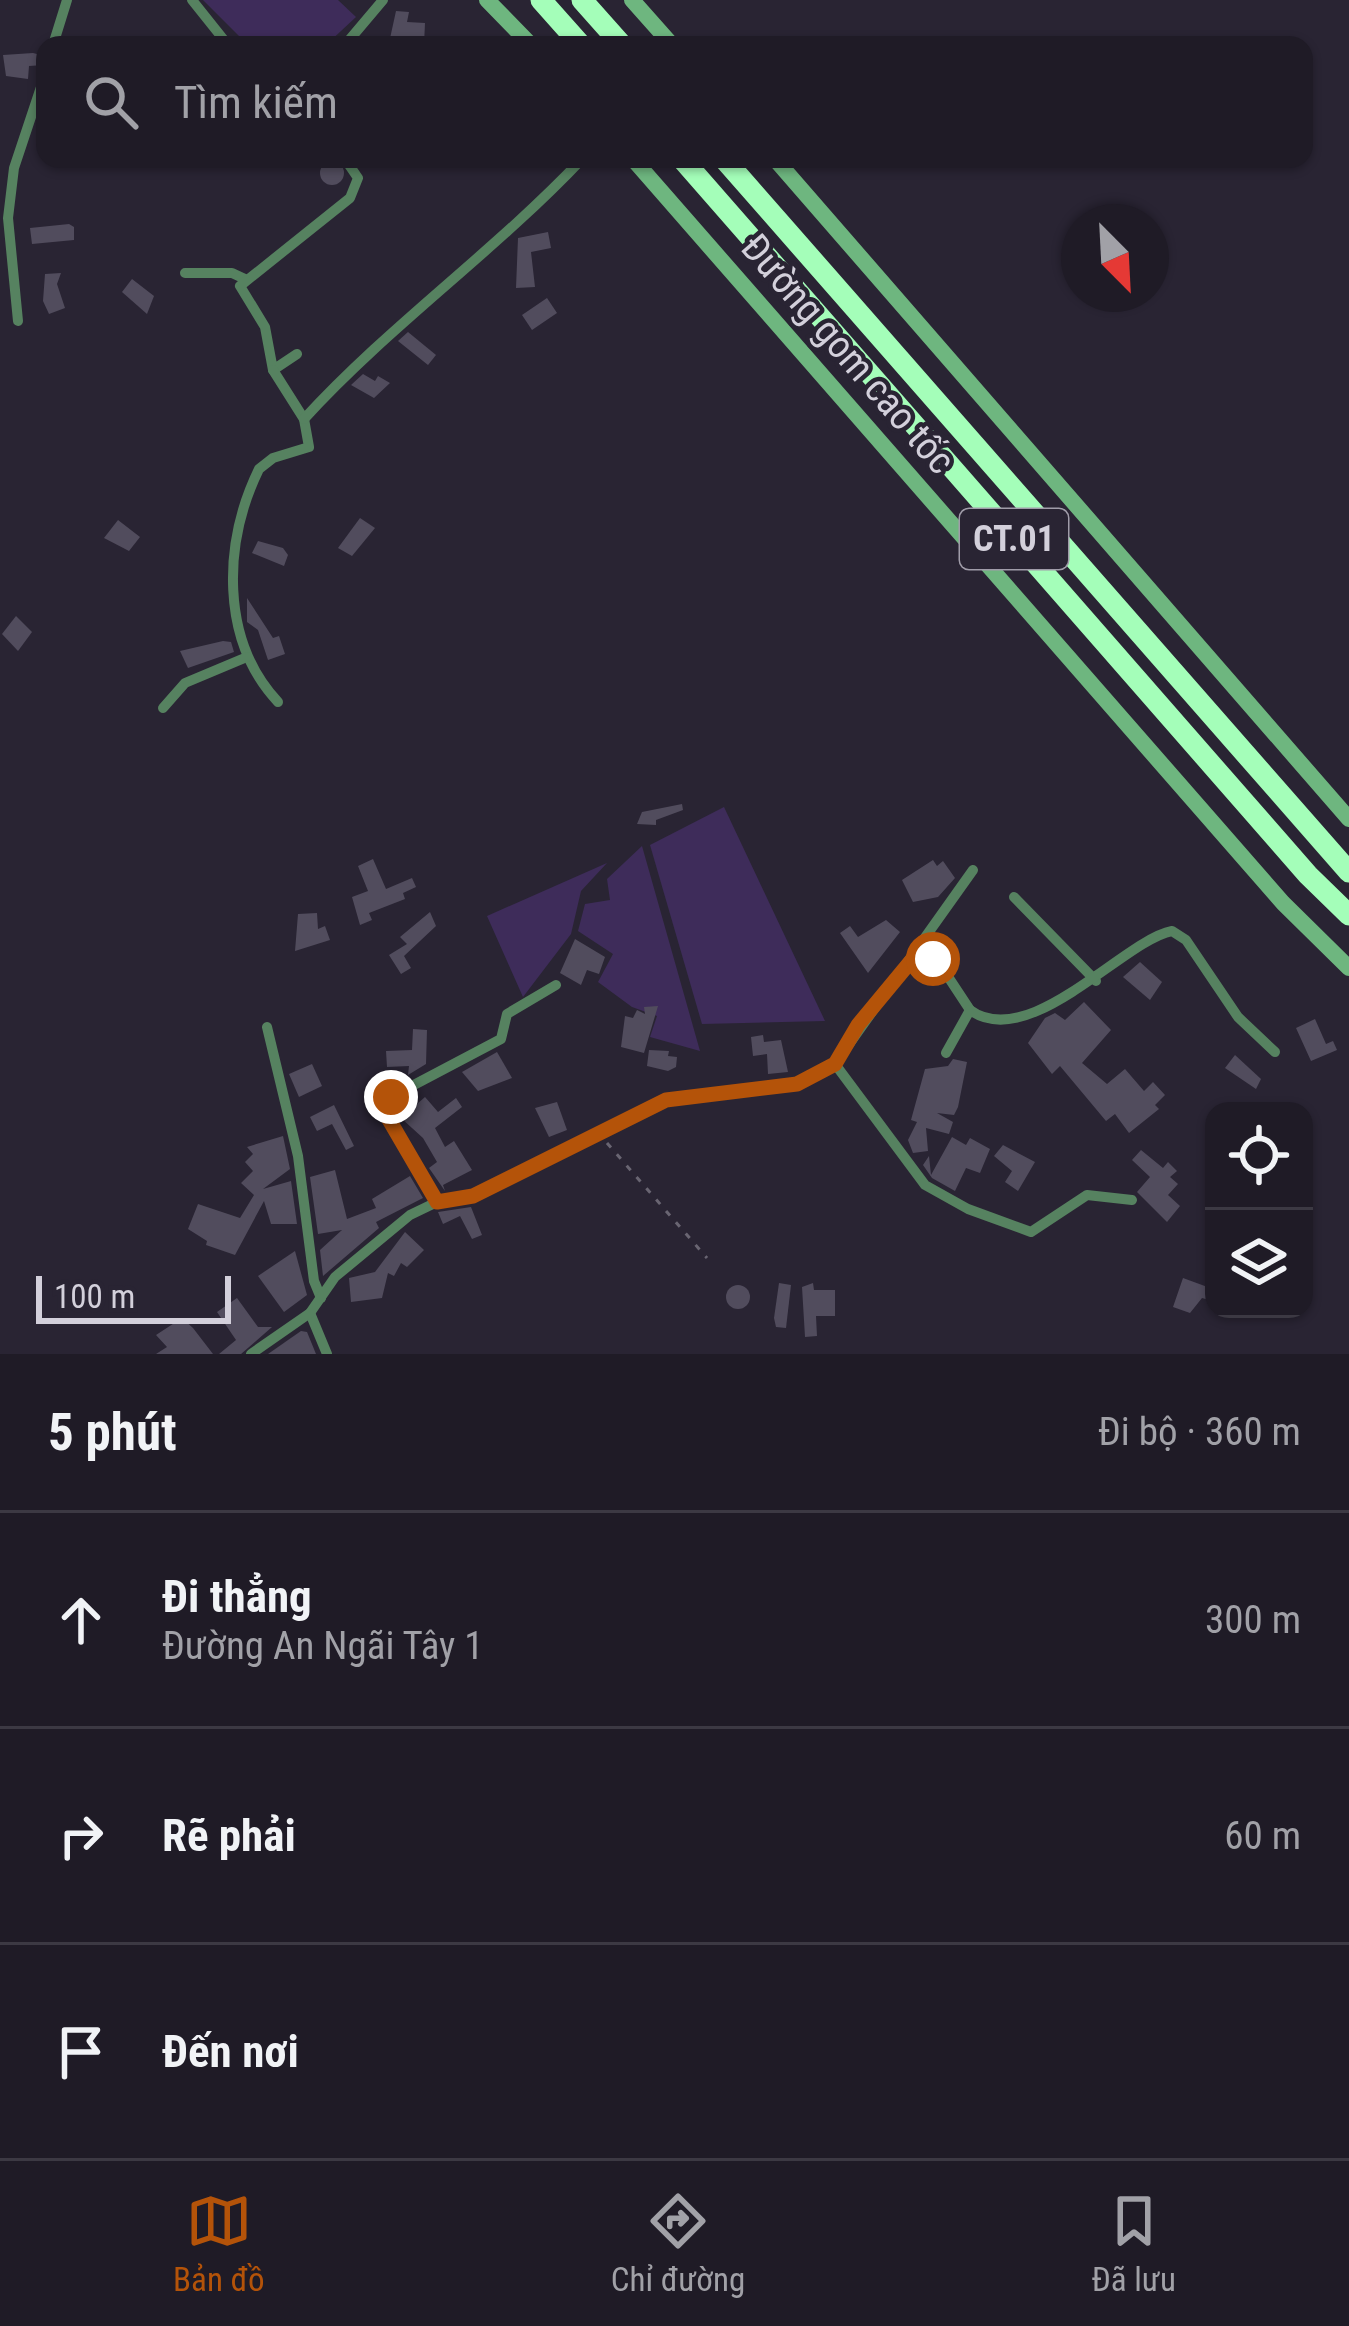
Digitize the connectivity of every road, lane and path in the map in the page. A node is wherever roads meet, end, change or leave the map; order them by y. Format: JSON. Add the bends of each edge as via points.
{"nodes":[{"id":1,"x":67,"y":0,"type":"edge"},
{"id":2,"x":192,"y":0,"type":"edge"},
{"id":3,"x":383,"y":0,"type":"edge"},
{"id":4,"x":487,"y":0,"type":"edge"},
{"id":5,"x":541,"y":0,"type":"edge"},
{"id":6,"x":582,"y":0,"type":"edge"},
{"id":7,"x":632,"y":0,"type":"edge"},
{"id":8,"x":56,"y":36,"type":"edge"},
{"id":9,"x":221,"y":36,"type":"edge"},
{"id":10,"x":352,"y":36,"type":"edge"},
{"id":11,"x":522,"y":36,"type":"edge"},
{"id":12,"x":573,"y":36,"type":"edge"},
{"id":13,"x":614,"y":36,"type":"edge"},
{"id":14,"x":665,"y":36,"type":"edge"},
{"id":15,"x":36,"y":102,"type":"edge"},
{"id":16,"x":351,"y":168,"type":"edge"},
{"id":17,"x":573,"y":168,"type":"edge"},
{"id":18,"x":641,"y":168,"type":"edge"},
{"id":19,"x":690,"y":168,"type":"edge"},
{"id":20,"x":732,"y":168,"type":"edge"},
{"id":21,"x":783,"y":168,"type":"edge"},
{"id":22,"x":185,"y":273,"type":"dead end"},
{"id":23,"x":245,"y":279,"type":"junction"},
{"id":24,"x":18,"y":321,"type":"dead end"},
{"id":25,"x":297,"y":354,"type":"dead end"},
{"id":26,"x":273,"y":370,"type":"junction"},
{"id":27,"x":304,"y":419,"type":"junction"},
{"id":28,"x":248,"y":657,"type":"junction"},
{"id":29,"x":278,"y":702,"type":"dead end"},
{"id":30,"x":164,"y":708,"type":"dead end"},
{"id":31,"x":1349,"y":819,"type":"edge"},
{"id":32,"x":974,"y":870,"type":"dead end"},
{"id":33,"x":1349,"y":872,"type":"edge"},
{"id":34,"x":1013,"y":897,"type":"dead end"},
{"id":35,"x":1349,"y":915,"type":"edge"},
{"id":36,"x":921,"y":949,"type":"junction"},
{"id":37,"x":1349,"y":968,"type":"edge"},
{"id":38,"x":1096,"y":981,"type":"junction"},
{"id":39,"x":556,"y":985,"type":"dead end"},
{"id":40,"x":970,"y":1010,"type":"junction"},
{"id":41,"x":267,"y":1027,"type":"dead end"},
{"id":42,"x":1275,"y":1052,"type":"dead end"},
{"id":43,"x":946,"y":1053,"type":"dead end"},
{"id":44,"x":835,"y":1064,"type":"junction"},
{"id":45,"x":598,"y":1133,"type":"junction"},
{"id":46,"x":1132,"y":1200,"type":"dead end"},
{"id":47,"x":437,"y":1202,"type":"junction"},
{"id":48,"x":707,"y":1258,"type":"dead end"},
{"id":49,"x":321,"y":1298,"type":"junction"},
{"id":50,"x":310,"y":1313,"type":"junction"},
{"id":51,"x":251,"y":1354,"type":"edge"},
{"id":52,"x":327,"y":1354,"type":"edge"}],
"edges":[{"from":1,"to":8,"type":"street"},
{"from":2,"to":9,"type":"street"},
{"from":3,"to":10,"type":"street"},
{"from":4,"to":11,"type":"main road"},
{"from":5,"to":12,"type":"highway"},
{"from":6,"to":13,"type":"highway"},
{"from":7,"to":14,"type":"main road"},
{"from":15,"to":24,"type":"street","via":[[10,202]]},
{"from":16,"to":23,"type":"street","via":[[358,178],[350,198],[284,257]]},
{"from":17,"to":27,"type":"street","via":[[517,227],[356,362]]},
{"from":18,"to":37,"type":"main road","name":"Đường gom cao tốc","via":[[1283,903]]},
{"from":19,"to":35,"type":"highway","number":"CT.01"},
{"from":20,"to":33,"type":"highway","number":"CT.01"},
{"from":21,"to":31,"type":"main road","name":"Đường gom cao tốc"},
{"from":22,"to":23,"type":"street"},
{"from":23,"to":26,"type":"street","via":[[240,293],[266,327]]},
{"from":25,"to":26,"type":"street"},
{"from":26,"to":27,"type":"street"},
{"from":27,"to":28,"type":"street","via":[[308,447],[259,470],[235,549],[231,593]]},
{"from":28,"to":29,"type":"street"},
{"from":28,"to":30,"type":"street","via":[[185,683]]},
{"from":32,"to":36,"type":"street"},
{"from":34,"to":38,"type":"street"},
{"from":36,"to":40,"type":"street"},
{"from":36,"to":44,"type":"street"},
{"from":38,"to":40,"type":"street","via":[[1000,1020]]},
{"from":38,"to":42,"type":"street","via":[[1158,935],[1179,934],[1231,1008]]},
{"from":39,"to":47,"type":"street","via":[[510,1011],[501,1039],[391,1097],[384,1111],[389,1128]]},
{"from":40,"to":43,"type":"street"},
{"from":41,"to":49,"type":"street"},
{"from":44,"to":45,"type":"street","via":[[797,1084],[666,1100]]},
{"from":44,"to":46,"type":"street","via":[[915,1177],[951,1202],[1030,1232],[1087,1195]]},
{"from":45,"to":47,"type":"street","via":[[473,1196]]},
{"from":45,"to":48,"type":"path"},
{"from":47,"to":49,"type":"street","via":[[395,1227]]},
{"from":49,"to":50,"type":"street"},
{"from":50,"to":51,"type":"street"},
{"from":50,"to":52,"type":"street"}]}
